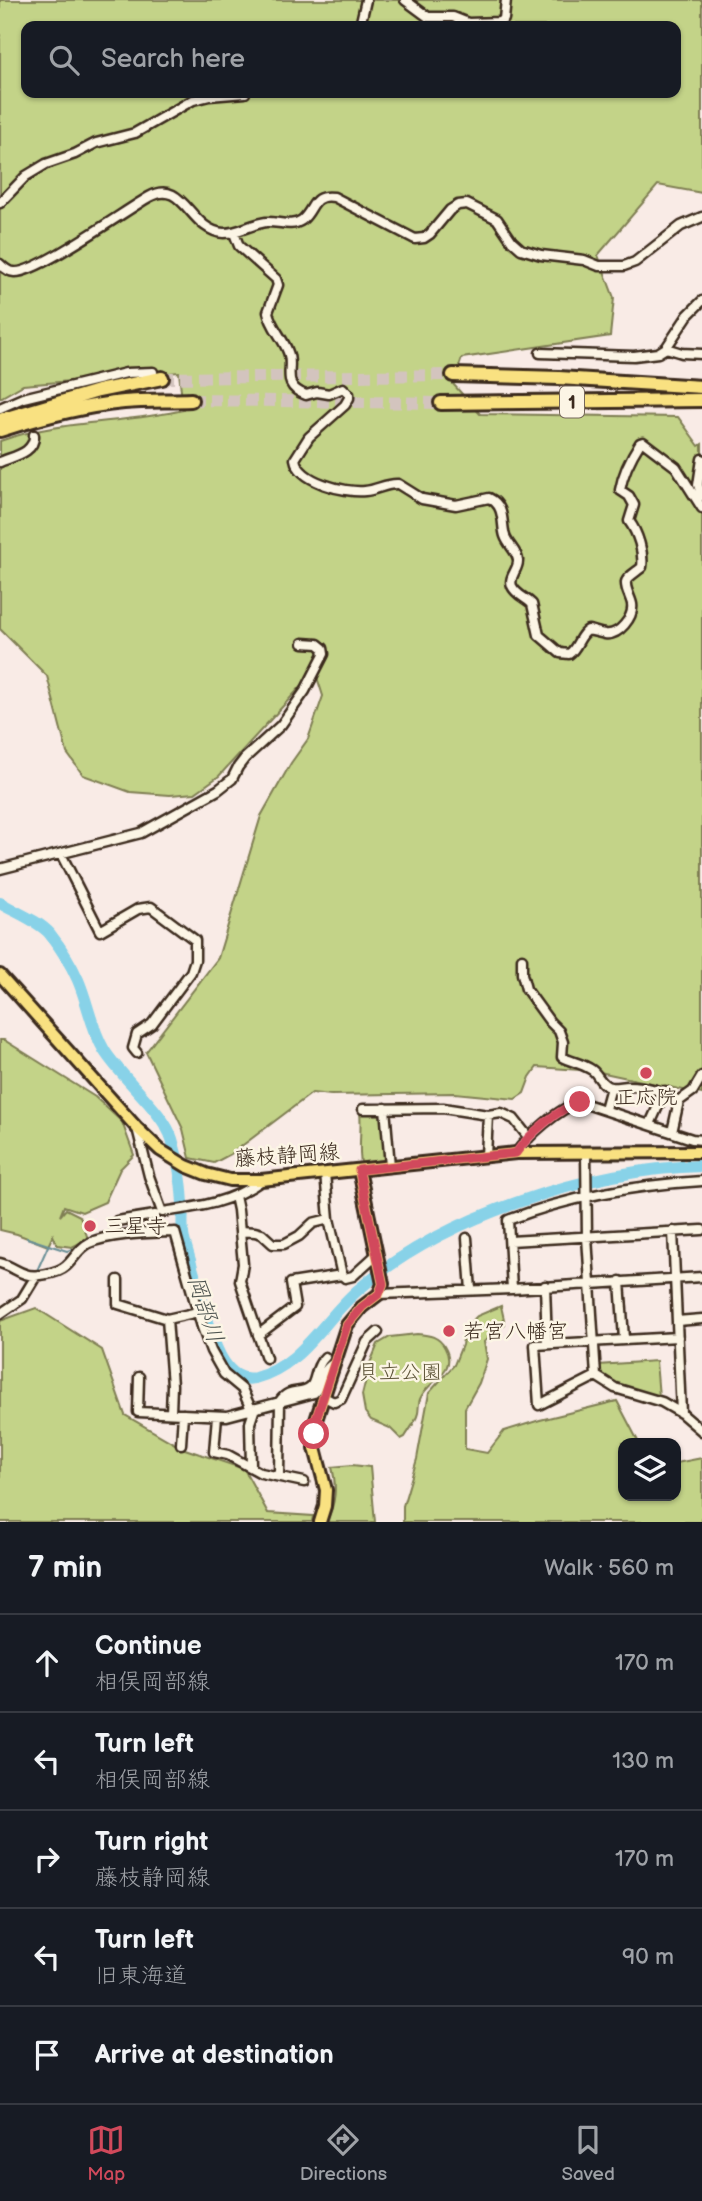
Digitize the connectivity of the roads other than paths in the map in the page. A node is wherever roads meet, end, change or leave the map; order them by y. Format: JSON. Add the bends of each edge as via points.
{"nodes":[{"id":1,"x":366,"y":0,"type":"edge"},
{"id":2,"x":405,"y":0,"type":"edge"},
{"id":3,"x":506,"y":0,"type":"edge"},
{"id":4,"x":361,"y":21,"type":"edge"},
{"id":5,"x":463,"y":21,"type":"edge"},
{"id":6,"x":501,"y":21,"type":"edge"},
{"id":7,"x":201,"y":98,"type":"edge"},
{"id":8,"x":0,"y":204,"type":"edge"},
{"id":9,"x":702,"y":217,"type":"edge"},
{"id":10,"x":234,"y":233,"type":"junction"},
{"id":11,"x":0,"y":264,"type":"edge"},
{"id":12,"x":702,"y":301,"type":"edge"},
{"id":13,"x":666,"y":348,"type":"junction"},
{"id":14,"x":540,"y":353,"type":"dead end"},
{"id":15,"x":702,"y":354,"type":"edge"},
{"id":16,"x":158,"y":375,"type":"joint"},
{"id":17,"x":453,"y":375,"type":"tunnel mouth"},
{"id":18,"x":702,"y":387,"type":"edge"},
{"id":19,"x":191,"y":400,"type":"tunnel mouth"},
{"id":20,"x":702,"y":400,"type":"edge"},
{"id":21,"x":441,"y":403,"type":"tunnel mouth"},
{"id":22,"x":0,"y":408,"type":"edge"},
{"id":23,"x":0,"y":420,"type":"edge"},
{"id":24,"x":0,"y":430,"type":"edge"},
{"id":25,"x":34,"y":435,"type":"dead end"},
{"id":26,"x":702,"y":459,"type":"edge"},
{"id":27,"x":0,"y":462,"type":"edge"},
{"id":28,"x":702,"y":496,"type":"edge"},
{"id":29,"x":702,"y":508,"type":"edge"},
{"id":30,"x":303,"y":643,"type":"dead end"},
{"id":31,"x":61,"y":854,"type":"junction"},
{"id":32,"x":0,"y":869,"type":"edge"},
{"id":33,"x":522,"y":959,"type":"dead end"},
{"id":34,"x":0,"y":975,"type":"edge"},
{"id":35,"x":137,"y":1053,"type":"dead end"},
{"id":36,"x":702,"y":1076,"type":"edge"},
{"id":37,"x":611,"y":1087,"type":"junction"},
{"id":38,"x":664,"y":1091,"type":"junction"},
{"id":39,"x":679,"y":1101,"type":"junction"},
{"id":40,"x":385,"y":1108,"type":"junction"},
{"id":41,"x":363,"y":1109,"type":"dead end"},
{"id":42,"x":605,"y":1109,"type":"junction"},
{"id":43,"x":488,"y":1115,"type":"junction"},
{"id":44,"x":650,"y":1124,"type":"junction"},
{"id":45,"x":137,"y":1128,"type":"junction"},
{"id":46,"x":672,"y":1132,"type":"junction"},
{"id":47,"x":529,"y":1138,"type":"junction"},
{"id":48,"x":702,"y":1140,"type":"edge"},
{"id":49,"x":702,"y":1152,"type":"edge"},
{"id":50,"x":516,"y":1153,"type":"junction"},
{"id":51,"x":586,"y":1153,"type":"junction"},
{"id":52,"x":486,"y":1156,"type":"junction"},
{"id":53,"x":390,"y":1166,"type":"junction"},
{"id":54,"x":359,"y":1170,"type":"junction"},
{"id":55,"x":325,"y":1173,"type":"junction"},
{"id":56,"x":261,"y":1180,"type":"junction"},
{"id":57,"x":702,"y":1181,"type":"edge"},
{"id":58,"x":234,"y":1196,"type":"junction"},
{"id":59,"x":586,"y":1197,"type":"junction"},
{"id":60,"x":159,"y":1214,"type":"junction"},
{"id":61,"x":329,"y":1219,"type":"junction"},
{"id":62,"x":117,"y":1221,"type":"dead end"},
{"id":63,"x":152,"y":1229,"type":"junction"},
{"id":64,"x":702,"y":1230,"type":"edge"},
{"id":65,"x":240,"y":1231,"type":"junction"},
{"id":66,"x":673,"y":1231,"type":"junction"},
{"id":67,"x":587,"y":1237,"type":"junction"},
{"id":68,"x":467,"y":1238,"type":"dead end"},
{"id":69,"x":510,"y":1241,"type":"junction"},
{"id":70,"x":378,"y":1258,"type":"junction"},
{"id":71,"x":0,"y":1264,"type":"edge"},
{"id":72,"x":342,"y":1275,"type":"junction"},
{"id":73,"x":36,"y":1276,"type":"junction"},
{"id":74,"x":702,"y":1277,"type":"edge"},
{"id":75,"x":675,"y":1279,"type":"junction"},
{"id":76,"x":118,"y":1280,"type":"dead end"},
{"id":77,"x":620,"y":1281,"type":"junction"},
{"id":78,"x":590,"y":1283,"type":"junction"},
{"id":79,"x":545,"y":1286,"type":"junction"},
{"id":80,"x":381,"y":1289,"type":"junction"},
{"id":81,"x":512,"y":1289,"type":"junction"},
{"id":82,"x":471,"y":1290,"type":"junction"},
{"id":83,"x":198,"y":1312,"type":"junction"},
{"id":84,"x":0,"y":1313,"type":"edge"},
{"id":85,"x":167,"y":1319,"type":"junction"},
{"id":86,"x":702,"y":1319,"type":"edge"},
{"id":87,"x":677,"y":1321,"type":"junction"},
{"id":88,"x":378,"y":1332,"type":"dead end"},
{"id":89,"x":258,"y":1335,"type":"junction"},
{"id":90,"x":678,"y":1337,"type":"junction"},
{"id":91,"x":624,"y":1339,"type":"junction"},
{"id":92,"x":593,"y":1342,"type":"junction"},
{"id":93,"x":547,"y":1343,"type":"junction"},
{"id":94,"x":265,"y":1357,"type":"dead end"},
{"id":95,"x":330,"y":1360,"type":"junction"},
{"id":96,"x":596,"y":1376,"type":"junction"},
{"id":97,"x":139,"y":1377,"type":"dead end"},
{"id":98,"x":324,"y":1396,"type":"junction"},
{"id":99,"x":280,"y":1401,"type":"junction"},
{"id":100,"x":253,"y":1408,"type":"junction"},
{"id":101,"x":170,"y":1413,"type":"junction"},
{"id":102,"x":681,"y":1413,"type":"junction"},
{"id":103,"x":183,"y":1414,"type":"junction"},
{"id":104,"x":217,"y":1416,"type":"junction"},
{"id":105,"x":702,"y":1431,"type":"edge"},
{"id":106,"x":181,"y":1444,"type":"dead end"},
{"id":107,"x":251,"y":1466,"type":"junction"},
{"id":108,"x":279,"y":1476,"type":"junction"},
{"id":109,"x":304,"y":1482,"type":"dead end"},
{"id":110,"x":320,"y":1522,"type":"edge"}],
"edges":[{"from":1,"to":4,"type":"street"},
{"from":2,"to":5,"type":"street","via":[[428,17]]},
{"from":3,"to":6,"type":"street"},
{"from":7,"to":8,"type":"street","via":[[135,133],[46,164],[26,176]]},
{"from":9,"to":10,"type":"street","via":[[681,226],[635,262],[611,266],[521,249],[497,219],[467,204],[450,210],[424,239],[415,239],[326,196],[295,224],[268,222]]},
{"from":10,"to":11,"type":"street","via":[[200,224],[180,199],[163,192],[27,271],[15,273]]},
{"from":10,"to":29,"type":"street","via":[[239,246],[276,279],[268,312],[289,352],[290,381],[306,394],[329,394],[343,388],[349,394],[345,405],[309,438],[295,459],[299,469],[319,483],[358,491],[398,484],[422,499],[456,505],[494,500],[506,539],[518,556],[511,584],[532,604],[536,632],[560,653],[573,651],[584,632],[611,634],[632,615],[626,583],[643,560],[629,522],[634,505],[620,490],[640,443],[676,467]]},
{"from":12,"to":13,"type":"street"},
{"from":13,"to":14,"type":"street","via":[[634,356]]},
{"from":13,"to":15,"type":"street"},
{"from":16,"to":22,"type":"street","via":[[126,373]]},
{"from":16,"to":23,"type":"highway"},
{"from":17,"to":18,"type":"highway","number":"1"},
{"from":19,"to":24,"type":"highway","via":[[95,406]]},
{"from":20,"to":21,"type":"highway","number":"1"},
{"from":25,"to":27,"type":"street","via":[[31,449]]},
{"from":26,"to":28,"type":"street","via":[[698,485]]},
{"from":30,"to":31,"type":"street","via":[[318,643],[324,654],[305,691],[232,779],[141,833]]},
{"from":31,"to":32,"type":"street"},
{"from":31,"to":35,"type":"street","via":[[100,930],[138,909],[151,907],[195,940],[191,972],[152,1024],[137,1034],[133,1048]]},
{"from":33,"to":37,"type":"street","via":[[526,989],[559,1031],[562,1057],[594,1072]]},
{"from":34,"to":45,"type":"main road","name":"藤枝静岡線"},
{"from":36,"to":39,"type":"street","via":[[693,1091]]},
{"from":37,"to":38,"type":"street"},
{"from":37,"to":42,"type":"street"},
{"from":38,"to":39,"type":"street"},
{"from":38,"to":44,"type":"street"},
{"from":39,"to":46,"type":"street"},
{"from":40,"to":41,"type":"street"},
{"from":40,"to":43,"type":"street","via":[[443,1108]]},
{"from":40,"to":53,"type":"street"},
{"from":42,"to":44,"type":"street"},
{"from":42,"to":47,"type":"street","via":[[585,1102],[570,1105]]},
{"from":43,"to":47,"type":"street","via":[[510,1116]]},
{"from":43,"to":52,"type":"street"},
{"from":44,"to":46,"type":"street"},
{"from":45,"to":56,"type":"main road","name":"藤枝静岡線","via":[[186,1166],[219,1178]]},
{"from":45,"to":60,"type":"street"},
{"from":46,"to":48,"type":"street"},
{"from":47,"to":50,"type":"street"},
{"from":49,"to":51,"type":"main road","name":"藤枝静岡線"},
{"from":50,"to":51,"type":"main road","name":"藤枝静岡線"},
{"from":50,"to":52,"type":"main road","name":"藤枝静岡線"},
{"from":51,"to":59,"type":"street"},
{"from":52,"to":53,"type":"main road","name":"藤枝静岡線"},
{"from":53,"to":54,"type":"main road","name":"藤枝静岡線"},
{"from":54,"to":55,"type":"main road","name":"藤枝静岡線"},
{"from":54,"to":70,"type":"main road"},
{"from":55,"to":56,"type":"main road","name":"藤枝静岡線"},
{"from":55,"to":61,"type":"street"},
{"from":56,"to":58,"type":"street"},
{"from":57,"to":59,"type":"street","via":[[625,1188]]},
{"from":58,"to":60,"type":"street","via":[[216,1204]]},
{"from":58,"to":65,"type":"street"},
{"from":59,"to":67,"type":"street"},
{"from":59,"to":69,"type":"street","via":[[508,1220]]},
{"from":60,"to":62,"type":"street"},
{"from":60,"to":63,"type":"street"},
{"from":61,"to":65,"type":"street","via":[[313,1223],[293,1240],[278,1245],[262,1234]]},
{"from":61,"to":72,"type":"street"},
{"from":63,"to":73,"type":"street","via":[[92,1242],[63,1269]]},
{"from":63,"to":83,"type":"street","via":[[175,1232]]},
{"from":64,"to":66,"type":"street"},
{"from":65,"to":89,"type":"street","via":[[240,1281]]},
{"from":66,"to":67,"type":"street"},
{"from":66,"to":75,"type":"street"},
{"from":67,"to":69,"type":"street"},
{"from":67,"to":78,"type":"street"},
{"from":68,"to":82,"type":"street"},
{"from":69,"to":81,"type":"street"},
{"from":70,"to":72,"type":"street","via":[[353,1276]]},
{"from":70,"to":80,"type":"main road"},
{"from":71,"to":73,"type":"street"},
{"from":72,"to":89,"type":"street","via":[[291,1283],[295,1307]]},
{"from":73,"to":84,"type":"street","via":[[22,1299]]},
{"from":74,"to":75,"type":"street"},
{"from":75,"to":77,"type":"street"},
{"from":75,"to":87,"type":"street"},
{"from":76,"to":85,"type":"street","via":[[118,1304]]},
{"from":77,"to":78,"type":"street"},
{"from":77,"to":91,"type":"street"},
{"from":78,"to":79,"type":"street"},
{"from":78,"to":92,"type":"street"},
{"from":79,"to":81,"type":"street"},
{"from":79,"to":93,"type":"street"},
{"from":80,"to":82,"type":"street"},
{"from":80,"to":95,"type":"main road","via":[[353,1316]]},
{"from":81,"to":82,"type":"street"},
{"from":83,"to":85,"type":"street"},
{"from":83,"to":100,"type":"street","via":[[216,1362]]},
{"from":85,"to":101,"type":"street"},
{"from":86,"to":87,"type":"street"},
{"from":87,"to":90,"type":"street"},
{"from":88,"to":98,"type":"street","via":[[367,1342],[341,1399],[334,1402]]},
{"from":89,"to":94,"type":"street"},
{"from":90,"to":91,"type":"street"},
{"from":90,"to":102,"type":"street"},
{"from":91,"to":92,"type":"street"},
{"from":92,"to":93,"type":"street"},
{"from":92,"to":96,"type":"street"},
{"from":93,"to":96,"type":"street","via":[[535,1345],[539,1405]]},
{"from":95,"to":98,"type":"main road"},
{"from":95,"to":99,"type":"street","via":[[314,1393]]},
{"from":96,"to":102,"type":"street"},
{"from":97,"to":101,"type":"street","via":[[138,1412]]},
{"from":98,"to":110,"type":"main road","via":[[314,1434],[326,1490]]},
{"from":99,"to":100,"type":"street"},
{"from":99,"to":108,"type":"street"},
{"from":100,"to":104,"type":"street"},
{"from":100,"to":107,"type":"street"},
{"from":101,"to":103,"type":"street"},
{"from":102,"to":105,"type":"street"},
{"from":103,"to":104,"type":"street"},
{"from":103,"to":106,"type":"street"},
{"from":104,"to":107,"type":"street","via":[[214,1452]]},
{"from":107,"to":108,"type":"street"},
{"from":108,"to":109,"type":"street"}]}
